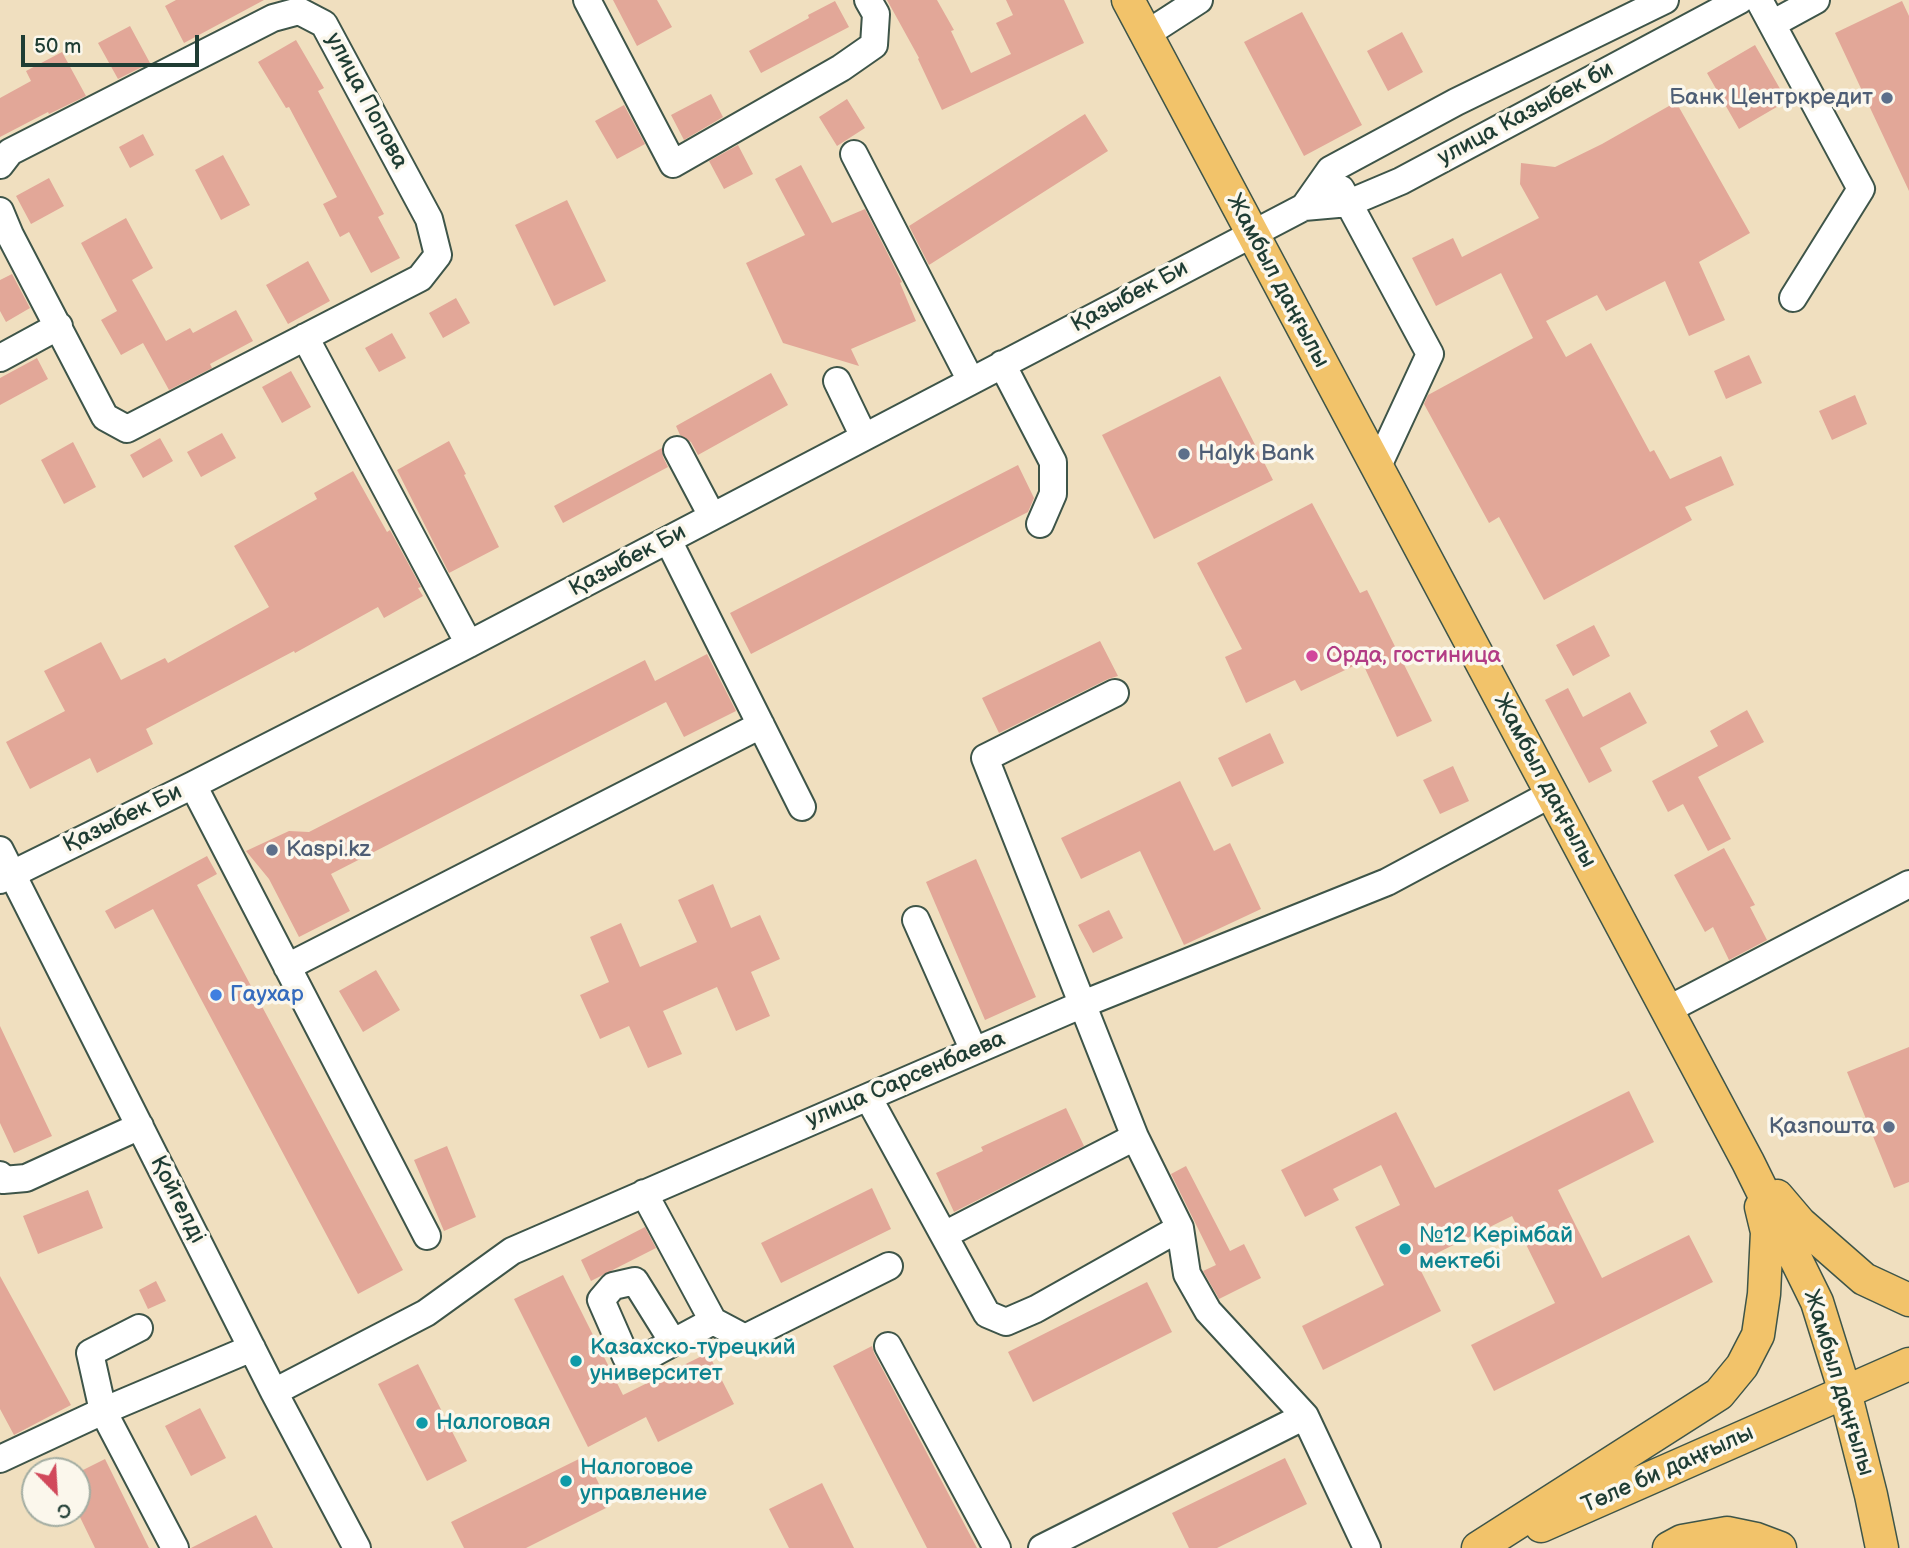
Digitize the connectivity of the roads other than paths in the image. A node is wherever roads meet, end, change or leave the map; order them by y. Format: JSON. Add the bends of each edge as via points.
{"nodes":[{"id":1,"x":587,"y":0,"type":"edge"},
{"id":2,"x":868,"y":0,"type":"edge"},
{"id":3,"x":1128,"y":0,"type":"edge"},
{"id":4,"x":1199,"y":0,"type":"edge"},
{"id":5,"x":1665,"y":0,"type":"edge"},
{"id":6,"x":1740,"y":0,"type":"edge"},
{"id":7,"x":1759,"y":0,"type":"edge"},
{"id":8,"x":1816,"y":0,"type":"edge"},
{"id":9,"x":1772,"y":24,"type":"junction"},
{"id":10,"x":1145,"y":35,"type":"junction"},
{"id":11,"x":854,"y":154,"type":"dead end"},
{"id":12,"x":0,"y":165,"type":"edge"},
{"id":13,"x":1330,"y":170,"type":"junction"},
{"id":14,"x":1349,"y":203,"type":"junction"},
{"id":15,"x":1304,"y":206,"type":"junction"},
{"id":16,"x":0,"y":211,"type":"edge"},
{"id":17,"x":1251,"y":233,"type":"junction"},
{"id":18,"x":1793,"y":298,"type":"dead end"},
{"id":19,"x":59,"y":326,"type":"junction"},
{"id":20,"x":305,"y":337,"type":"junction"},
{"id":21,"x":0,"y":358,"type":"edge"},
{"id":22,"x":1002,"y":364,"type":"junction"},
{"id":23,"x":837,"y":380,"type":"dead end"},
{"id":24,"x":971,"y":381,"type":"junction"},
{"id":25,"x":864,"y":437,"type":"junction"},
{"id":26,"x":677,"y":450,"type":"dead end"},
{"id":27,"x":1377,"y":468,"type":"junction"},
{"id":28,"x":712,"y":516,"type":"junction"},
{"id":29,"x":1040,"y":524,"type":"dead end"},
{"id":30,"x":668,"y":540,"type":"junction"},
{"id":31,"x":469,"y":644,"type":"junction"},
{"id":32,"x":1115,"y":692,"type":"dead end"},
{"id":33,"x":761,"y":725,"type":"junction"},
{"id":34,"x":193,"y":785,"type":"junction"},
{"id":35,"x":1551,"y":794,"type":"junction"},
{"id":36,"x":802,"y":807,"type":"dead end"},
{"id":37,"x":0,"y":850,"type":"edge"},
{"id":38,"x":6,"y":877,"type":"edge"},
{"id":39,"x":1909,"y":884,"type":"edge"},
{"id":40,"x":916,"y":920,"type":"dead end"},
{"id":41,"x":287,"y":967,"type":"junction"},
{"id":42,"x":1083,"y":1004,"type":"junction"},
{"id":43,"x":1667,"y":1010,"type":"junction"},
{"id":44,"x":974,"y":1051,"type":"junction"},
{"id":45,"x":868,"y":1097,"type":"junction"},
{"id":46,"x":140,"y":1126,"type":"junction"},
{"id":47,"x":1135,"y":1137,"type":"junction"},
{"id":48,"x":1748,"y":1161,"type":"junction"},
{"id":49,"x":0,"y":1175,"type":"edge"},
{"id":50,"x":644,"y":1193,"type":"junction"},
{"id":51,"x":1180,"y":1228,"type":"junction"},
{"id":52,"x":428,"y":1236,"type":"dead end"},
{"id":53,"x":944,"y":1236,"type":"junction"},
{"id":54,"x":890,"y":1266,"type":"dead end"},
{"id":55,"x":1909,"y":1300,"type":"edge"},
{"id":56,"x":713,"y":1321,"type":"junction"},
{"id":57,"x":139,"y":1328,"type":"dead end"},
{"id":58,"x":673,"y":1342,"type":"dead end"},
{"id":59,"x":888,"y":1346,"type":"dead end"},
{"id":60,"x":252,"y":1348,"type":"junction"},
{"id":61,"x":1909,"y":1364,"type":"edge"},
{"id":62,"x":274,"y":1392,"type":"junction"},
{"id":63,"x":1845,"y":1392,"type":"junction"},
{"id":64,"x":103,"y":1410,"type":"junction"},
{"id":65,"x":1305,"y":1416,"type":"junction"},
{"id":66,"x":0,"y":1459,"type":"edge"},
{"id":67,"x":175,"y":1548,"type":"edge"},
{"id":68,"x":356,"y":1548,"type":"edge"},
{"id":69,"x":997,"y":1548,"type":"edge"},
{"id":70,"x":1042,"y":1548,"type":"edge"},
{"id":71,"x":1367,"y":1548,"type":"edge"},
{"id":72,"x":1478,"y":1548,"type":"edge"},
{"id":73,"x":1492,"y":1548,"type":"edge"},
{"id":74,"x":1669,"y":1548,"type":"edge"},
{"id":75,"x":1780,"y":1548,"type":"edge"},
{"id":76,"x":1882,"y":1548,"type":"edge"}],
"edges":[{"from":1,"to":2,"type":"street","via":[[673,164],[874,45],[876,14]]},
{"from":3,"to":10,"type":"main road","name":"Жамбыл даңғылы"},
{"from":4,"to":10,"type":"street"},
{"from":5,"to":13,"type":"street","name":"улица Казыбек би","via":[[1456,102]]},
{"from":6,"to":14,"type":"street","name":"улица Казыбек би","via":[[1401,181]]},
{"from":7,"to":9,"type":"street"},
{"from":8,"to":9,"type":"street"},
{"from":9,"to":18,"type":"street","via":[[1861,189]]},
{"from":10,"to":17,"type":"main road","name":"Жамбыл даңғылы"},
{"from":11,"to":24,"type":"street"},
{"from":12,"to":20,"type":"street","name":"улица Попова","via":[[10,152],[273,18],[299,11],[324,24],[429,219],[438,254],[420,278]]},
{"from":13,"to":14,"type":"street"},
{"from":13,"to":15,"type":"street","name":"улица Казыбек би"},
{"from":14,"to":15,"type":"street","name":"улица Казыбек би"},
{"from":14,"to":27,"type":"street","via":[[1430,354]]},
{"from":15,"to":17,"type":"street","name":"улица Казыбек би"},
{"from":16,"to":19,"type":"street","name":"улица Попова"},
{"from":17,"to":22,"type":"street","name":"Қазыбек Би"},
{"from":17,"to":27,"type":"main road","name":"Жамбыл даңғылы"},
{"from":19,"to":20,"type":"street","name":"улица Попова","via":[[105,416],[127,429]]},
{"from":19,"to":21,"type":"street"},
{"from":20,"to":31,"type":"street"},
{"from":22,"to":24,"type":"street","name":"Қазыбек Би"},
{"from":22,"to":29,"type":"street","via":[[1053,462],[1053,495]]},
{"from":23,"to":25,"type":"street"},
{"from":24,"to":25,"type":"street","name":"Қазыбек Би"},
{"from":25,"to":28,"type":"street","name":"Қазыбек Би"},
{"from":26,"to":28,"type":"street"},
{"from":27,"to":35,"type":"main road","name":"Жамбыл даңғылы"},
{"from":28,"to":30,"type":"street","name":"Қазыбек Би"},
{"from":30,"to":31,"type":"street","name":"Қазыбек Би"},
{"from":30,"to":33,"type":"street"},
{"from":31,"to":34,"type":"street","name":"Қазыбек Би"},
{"from":32,"to":42,"type":"street","via":[[985,758]]},
{"from":33,"to":36,"type":"street"},
{"from":33,"to":41,"type":"street"},
{"from":34,"to":38,"type":"street","name":"Қазыбек Би"},
{"from":34,"to":41,"type":"street"},
{"from":35,"to":42,"type":"street","name":"улица Сарсенбаева","via":[[1387,881]]},
{"from":35,"to":43,"type":"main road","name":"Жамбыл даңғылы"},
{"from":37,"to":38,"type":"street","name":"Қойгелді"},
{"from":38,"to":46,"type":"street","name":"Қойгелді"},
{"from":39,"to":43,"type":"street"},
{"from":40,"to":44,"type":"street"},
{"from":41,"to":52,"type":"street"},
{"from":42,"to":44,"type":"street","name":"улица Сарсенбаева"},
{"from":42,"to":47,"type":"street"},
{"from":43,"to":48,"type":"main road","name":"Жамбыл даңғылы"},
{"from":44,"to":45,"type":"street","name":"улица Сарсенбаева"},
{"from":45,"to":50,"type":"street","name":"улица Сарсенбаева"},
{"from":45,"to":53,"type":"street"},
{"from":46,"to":49,"type":"street","via":[[26,1178],[3,1180]]},
{"from":46,"to":60,"type":"street","name":"Қойгелді"},
{"from":47,"to":51,"type":"street"},
{"from":47,"to":53,"type":"street"},
{"from":48,"to":55,"type":"main road","via":[[1800,1223],[1836,1255],[1864,1279]]},
{"from":48,"to":63,"type":"main road","name":"Жамбыл даңғылы","via":[[1817,1302]]},
{"from":48,"to":72,"type":"main road","via":[[1768,1231],[1758,1335],[1742,1366],[1719,1394]]},
{"from":50,"to":56,"type":"street"},
{"from":50,"to":62,"type":"street","name":"улица Сарсенбаева","via":[[512,1251],[426,1313]]},
{"from":51,"to":53,"type":"street","via":[[1006,1322],[987,1314]]},
{"from":51,"to":65,"type":"street","via":[[1187,1274],[1208,1311]]},
{"from":54,"to":56,"type":"street","via":[[744,1338]]},
{"from":56,"to":58,"type":"street"},
{"from":57,"to":64,"type":"street","via":[[90,1353]]},
{"from":59,"to":69,"type":"street"},
{"from":60,"to":62,"type":"street","name":"Қойгелді"},
{"from":60,"to":64,"type":"street"},
{"from":61,"to":63,"type":"main road","name":"Төле би даңғылы"},
{"from":62,"to":68,"type":"street","name":"Қойгелді"},
{"from":63,"to":73,"type":"main road","name":"Төле би даңғылы"},
{"from":63,"to":76,"type":"main road","name":"Жамбыл даңғылы"},
{"from":64,"to":66,"type":"street"},
{"from":64,"to":67,"type":"street"},
{"from":65,"to":70,"type":"street"},
{"from":65,"to":71,"type":"street"},
{"from":74,"to":75,"type":"main road","via":[[1682,1541],[1727,1533]]}]}
